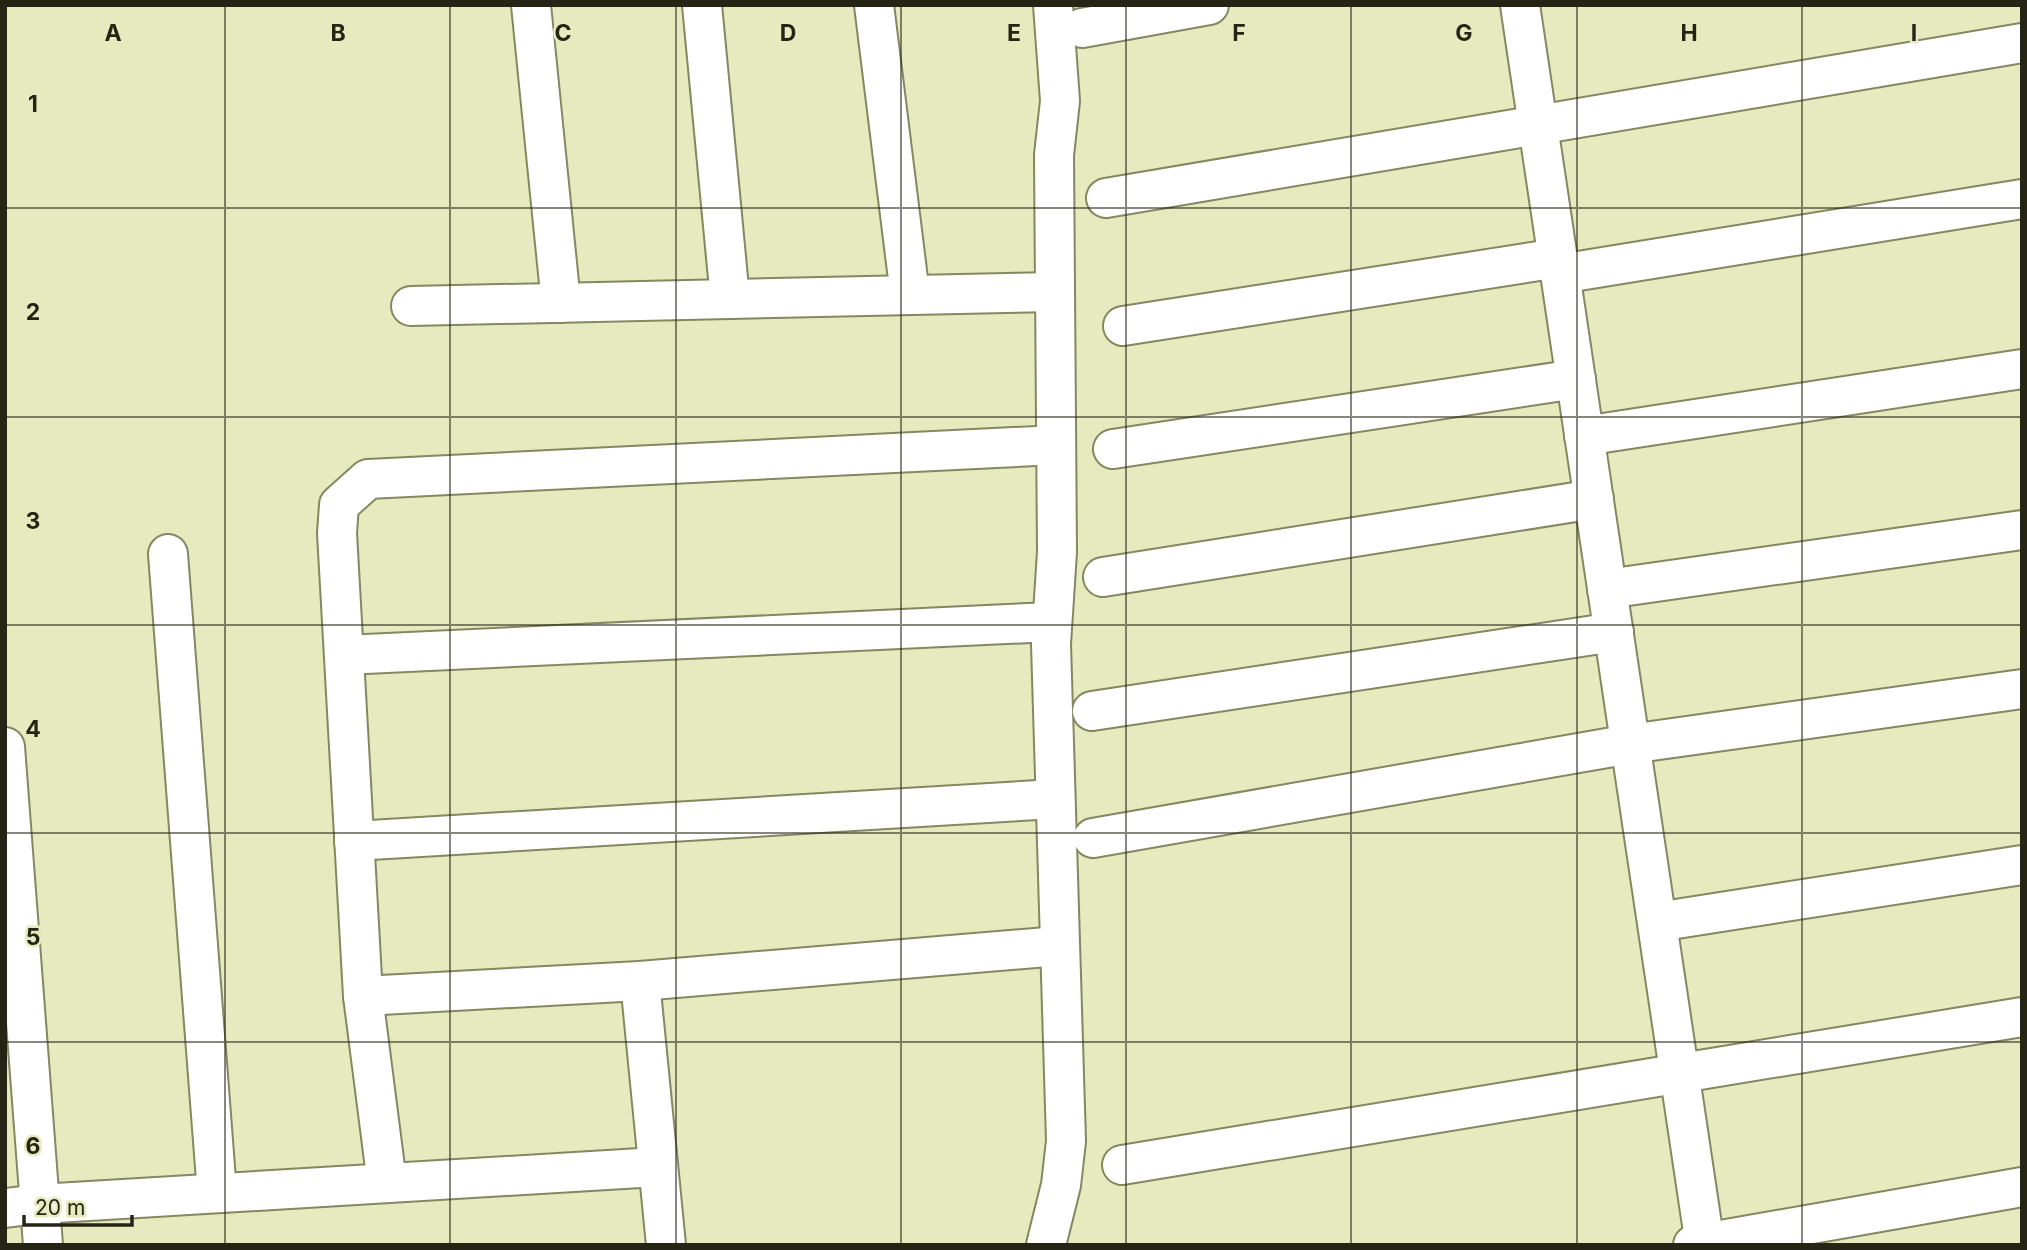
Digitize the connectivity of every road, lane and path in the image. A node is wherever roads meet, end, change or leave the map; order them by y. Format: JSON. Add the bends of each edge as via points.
{"nodes":[{"id":1,"x":531,"y":5,"type":"edge"},
{"id":2,"x":702,"y":5,"type":"edge"},
{"id":3,"x":874,"y":5,"type":"edge"},
{"id":4,"x":1209,"y":5,"type":"edge"},
{"id":5,"x":1520,"y":5,"type":"edge"},
{"id":6,"x":1067,"y":17,"type":"edge"},
{"id":7,"x":2022,"y":43,"type":"edge"},
{"id":8,"x":1538,"y":125,"type":"junction"},
{"id":9,"x":1105,"y":198,"type":"dead end"},
{"id":10,"x":2022,"y":199,"type":"edge"},
{"id":11,"x":1559,"y":266,"type":"junction"},
{"id":12,"x":1055,"y":292,"type":"junction"},
{"id":13,"x":910,"y":295,"type":"junction"},
{"id":14,"x":730,"y":299,"type":"junction"},
{"id":15,"x":561,"y":303,"type":"junction"},
{"id":16,"x":411,"y":306,"type":"dead end"},
{"id":17,"x":1123,"y":326,"type":"dead end"},
{"id":18,"x":2022,"y":369,"type":"edge"},
{"id":19,"x":1576,"y":379,"type":"junction"},
{"id":20,"x":1584,"y":436,"type":"junction"},
{"id":21,"x":1056,"y":445,"type":"junction"},
{"id":22,"x":1113,"y":449,"type":"dead end"},
{"id":23,"x":1594,"y":499,"type":"junction"},
{"id":24,"x":2022,"y":530,"type":"edge"},
{"id":25,"x":168,"y":554,"type":"dead end"},
{"id":26,"x":1103,"y":577,"type":"dead end"},
{"id":27,"x":1607,"y":589,"type":"junction"},
{"id":28,"x":1051,"y":622,"type":"junction"},
{"id":29,"x":1614,"y":632,"type":"junction"},
{"id":30,"x":344,"y":655,"type":"junction"},
{"id":31,"x":2022,"y":689,"type":"edge"},
{"id":32,"x":1092,"y":711,"type":"dead end"},
{"id":33,"x":1630,"y":744,"type":"junction"},
{"id":34,"x":5,"y":747,"type":"edge"},
{"id":35,"x":1055,"y":799,"type":"junction"},
{"id":36,"x":1093,"y":838,"type":"dead end"},
{"id":37,"x":354,"y":841,"type":"junction"},
{"id":38,"x":2022,"y":865,"type":"edge"},
{"id":39,"x":1657,"y":922,"type":"junction"},
{"id":40,"x":1059,"y":946,"type":"junction"},
{"id":41,"x":639,"y":982,"type":"junction"},
{"id":42,"x":363,"y":996,"type":"junction"},
{"id":43,"x":2022,"y":1017,"type":"edge"},
{"id":44,"x":1679,"y":1073,"type":"junction"},
{"id":45,"x":1122,"y":1165,"type":"dead end"},
{"id":46,"x":657,"y":1167,"type":"junction"},
{"id":47,"x":387,"y":1183,"type":"junction"},
{"id":48,"x":2022,"y":1187,"type":"edge"},
{"id":49,"x":217,"y":1194,"type":"junction"},
{"id":50,"x":22,"y":1206,"type":"edge"},
{"id":51,"x":1701,"y":1244,"type":"edge"},
{"id":52,"x":43,"y":1245,"type":"edge"},
{"id":53,"x":666,"y":1245,"type":"edge"},
{"id":54,"x":1046,"y":1245,"type":"edge"}],
"edges":[{"from":1,"to":15,"type":"street"},
{"from":2,"to":14,"type":"street"},
{"from":3,"to":13,"type":"street"},
{"from":4,"to":6,"type":"street"},
{"from":5,"to":8,"type":"street"},
{"from":6,"to":12,"type":"street","via":[[1054,155]]},
{"from":7,"to":8,"type":"street"},
{"from":8,"to":9,"type":"street"},
{"from":8,"to":11,"type":"street"},
{"from":10,"to":11,"type":"street"},
{"from":11,"to":17,"type":"street"},
{"from":11,"to":19,"type":"street"},
{"from":12,"to":13,"type":"street"},
{"from":12,"to":21,"type":"street"},
{"from":13,"to":14,"type":"street"},
{"from":14,"to":15,"type":"street"},
{"from":15,"to":16,"type":"street"},
{"from":18,"to":20,"type":"street"},
{"from":19,"to":20,"type":"street"},
{"from":19,"to":22,"type":"street"},
{"from":20,"to":23,"type":"street"},
{"from":21,"to":28,"type":"street","via":[[1057,552]]},
{"from":21,"to":30,"type":"street","via":[[368,479],[339,505]]},
{"from":23,"to":26,"type":"street"},
{"from":23,"to":27,"type":"street"},
{"from":24,"to":27,"type":"street"},
{"from":25,"to":49,"type":"street"},
{"from":27,"to":29,"type":"street"},
{"from":28,"to":30,"type":"street"},
{"from":28,"to":35,"type":"street"},
{"from":29,"to":32,"type":"street"},
{"from":29,"to":33,"type":"street"},
{"from":30,"to":37,"type":"street"},
{"from":31,"to":33,"type":"street"},
{"from":33,"to":36,"type":"street"},
{"from":33,"to":39,"type":"street"},
{"from":34,"to":50,"type":"street"},
{"from":35,"to":37,"type":"street"},
{"from":35,"to":40,"type":"street"},
{"from":37,"to":42,"type":"street"},
{"from":38,"to":39,"type":"street"},
{"from":39,"to":44,"type":"street"},
{"from":40,"to":41,"type":"street"},
{"from":40,"to":54,"type":"street","via":[[1066,1141]]},
{"from":41,"to":42,"type":"street"},
{"from":41,"to":46,"type":"street"},
{"from":42,"to":47,"type":"street"},
{"from":43,"to":44,"type":"street"},
{"from":44,"to":45,"type":"street"},
{"from":44,"to":51,"type":"street"},
{"from":46,"to":47,"type":"street"},
{"from":46,"to":53,"type":"street"},
{"from":47,"to":49,"type":"street"},
{"from":48,"to":51,"type":"street"},
{"from":49,"to":50,"type":"street"},
{"from":50,"to":52,"type":"street"}]}
